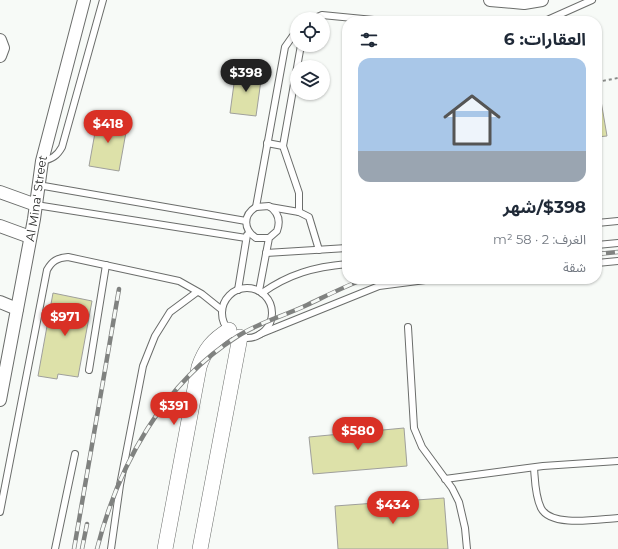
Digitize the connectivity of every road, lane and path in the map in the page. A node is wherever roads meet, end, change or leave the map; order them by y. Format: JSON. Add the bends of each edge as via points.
{"nodes":[{"id":1,"x":84,"y":0,"type":"edge"},
{"id":2,"x":103,"y":0,"type":"edge"},
{"id":3,"x":490,"y":0,"type":"edge"},
{"id":4,"x":542,"y":0,"type":"edge"},
{"id":5,"x":592,"y":0,"type":"edge"},
{"id":6,"x":556,"y":16,"type":"edge"},
{"id":7,"x":330,"y":17,"type":"edge"},
{"id":8,"x":342,"y":18,"type":"edge"},
{"id":9,"x":0,"y":40,"type":"edge"},
{"id":10,"x":290,"y":40,"type":"edge"},
{"id":11,"x":299,"y":52,"type":"edge"},
{"id":12,"x":0,"y":56,"type":"edge"},
{"id":13,"x":618,"y":78,"type":"edge"},
{"id":14,"x":602,"y":81,"type":"edge"},
{"id":15,"x":267,"y":143,"type":"junction"},
{"id":16,"x":283,"y":146,"type":"junction"},
{"id":17,"x":42,"y":161,"type":"junction"},
{"id":18,"x":38,"y":185,"type":"junction"},
{"id":19,"x":0,"y":192,"type":"edge"},
{"id":20,"x":36,"y":204,"type":"junction"},
{"id":21,"x":269,"y":206,"type":"junction"},
{"id":22,"x":256,"y":207,"type":"junction"},
{"id":23,"x":300,"y":212,"type":"junction"},
{"id":24,"x":246,"y":221,"type":"junction"},
{"id":25,"x":618,"y":221,"type":"edge"},
{"id":26,"x":602,"y":223,"type":"edge"},
{"id":27,"x":0,"y":226,"type":"edge"},
{"id":28,"x":248,"y":229,"type":"junction"},
{"id":29,"x":30,"y":237,"type":"junction"},
{"id":30,"x":246,"y":238,"type":"junction"},
{"id":31,"x":269,"y":238,"type":"junction"},
{"id":32,"x":618,"y":243,"type":"edge"},
{"id":33,"x":602,"y":245,"type":"edge"},
{"id":34,"x":342,"y":248,"type":"edge"},
{"id":35,"x":319,"y":250,"type":"junction"},
{"id":36,"x":266,"y":253,"type":"junction"},
{"id":37,"x":618,"y":261,"type":"edge"},
{"id":38,"x":602,"y":263,"type":"edge"},
{"id":39,"x":342,"y":264,"type":"edge"},
{"id":40,"x":106,"y":265,"type":"junction"},
{"id":41,"x":394,"y":284,"type":"edge"},
{"id":42,"x":238,"y":290,"type":"junction"},
{"id":43,"x":197,"y":292,"type":"junction"},
{"id":44,"x":260,"y":292,"type":"junction"},
{"id":45,"x":0,"y":302,"type":"edge"},
{"id":46,"x":17,"y":309,"type":"junction"},
{"id":47,"x":222,"y":310,"type":"junction"},
{"id":48,"x":408,"y":327,"type":"dead end"},
{"id":49,"x":234,"y":334,"type":"junction"},
{"id":50,"x":260,"y":334,"type":"junction"},
{"id":51,"x":5,"y":340,"type":"edge"},
{"id":52,"x":89,"y":370,"type":"dead end"},
{"id":53,"x":0,"y":400,"type":"edge"},
{"id":54,"x":75,"y":454,"type":"dead end"},
{"id":55,"x":618,"y":461,"type":"edge"},
{"id":56,"x":534,"y":468,"type":"junction"},
{"id":57,"x":445,"y":479,"type":"junction"},
{"id":58,"x":0,"y":512,"type":"edge"},
{"id":59,"x":618,"y":518,"type":"edge"},
{"id":60,"x":55,"y":549,"type":"edge"},
{"id":61,"x":111,"y":549,"type":"edge"},
{"id":62,"x":165,"y":549,"type":"edge"},
{"id":63,"x":200,"y":549,"type":"edge"},
{"id":64,"x":467,"y":549,"type":"edge"}],
"edges":[{"from":1,"to":17,"type":"street","name":"Al Mina' Street"},
{"from":2,"to":17,"type":"lane","via":[[62,147],[51,159]]},
{"from":3,"to":4,"type":"street","via":[[524,3]]},
{"from":5,"to":6,"type":"lane"},
{"from":7,"to":8,"type":"lane"},
{"from":9,"to":12,"type":"street","via":[[3,48]]},
{"from":10,"to":15,"type":"lane","via":[[285,47]]},
{"from":11,"to":16,"type":"lane"},
{"from":13,"to":14,"type":"path"},
{"from":15,"to":16,"type":"lane"},
{"from":15,"to":22,"type":"lane"},
{"from":16,"to":23,"type":"lane","via":[[299,193]]},
{"from":17,"to":18,"type":"street","name":"Al Mina' Street"},
{"from":18,"to":20,"type":"street","name":"Al Mina' Street"},
{"from":18,"to":24,"type":"lane"},
{"from":19,"to":20,"type":"street"},
{"from":20,"to":29,"type":"street","name":"Al Mina' Street"},
{"from":20,"to":30,"type":"lane"},
{"from":21,"to":22,"type":"lane"},
{"from":21,"to":23,"type":"lane"},
{"from":21,"to":31,"type":"lane","via":[[277,214],[279,225],[277,231]]},
{"from":22,"to":24,"type":"lane","via":[[251,210]]},
{"from":23,"to":35,"type":"lane","via":[[305,213],[312,222]]},
{"from":24,"to":28,"type":"lane"},
{"from":25,"to":26,"type":"lane"},
{"from":27,"to":29,"type":"street"},
{"from":28,"to":30,"type":"lane"},
{"from":28,"to":31,"type":"lane","via":[[256,238]]},
{"from":29,"to":46,"type":"street","name":"Al Mina' Street"},
{"from":30,"to":42,"type":"lane"},
{"from":31,"to":36,"type":"lane"},
{"from":32,"to":33,"type":"lane"},
{"from":34,"to":35,"type":"lane"},
{"from":35,"to":36,"type":"lane"},
{"from":36,"to":44,"type":"lane"},
{"from":37,"to":38,"type":"lane"},
{"from":39,"to":44,"type":"lane","via":[[315,267],[296,273]]},
{"from":40,"to":43,"type":"lane","via":[[179,281]]},
{"from":40,"to":52,"type":"lane"},
{"from":40,"to":58,"type":"lane","via":[[64,257],[51,262],[47,270]]},
{"from":41,"to":50,"type":"lane","via":[[379,286]]},
{"from":42,"to":44,"type":"lane","via":[[252,289]]},
{"from":42,"to":47,"type":"lane","via":[[227,298]]},
{"from":43,"to":47,"type":"lane"},
{"from":43,"to":61,"type":"lane","via":[[170,312],[155,336],[143,366],[120,485]]},
{"from":44,"to":50,"type":"lane","via":[[267,299],[272,314],[266,329]]},
{"from":45,"to":46,"type":"street"},
{"from":46,"to":51,"type":"street","name":"Al Mina' Street"},
{"from":47,"to":49,"type":"lane","via":[[222,317]]},
{"from":48,"to":57,"type":"lane","via":[[414,428],[422,446]]},
{"from":49,"to":50,"type":"lane","via":[[247,338]]},
{"from":49,"to":62,"type":"street","via":[[214,339],[204,353],[199,367]]},
{"from":49,"to":63,"type":"street"},
{"from":51,"to":53,"type":"street","name":"Al Mina' Street"},
{"from":54,"to":60,"type":"lane"},
{"from":55,"to":56,"type":"lane"},
{"from":56,"to":57,"type":"lane"},
{"from":56,"to":59,"type":"lane","via":[[541,508],[552,518],[580,521]]},
{"from":57,"to":64,"type":"lane","via":[[459,502]]}]}
